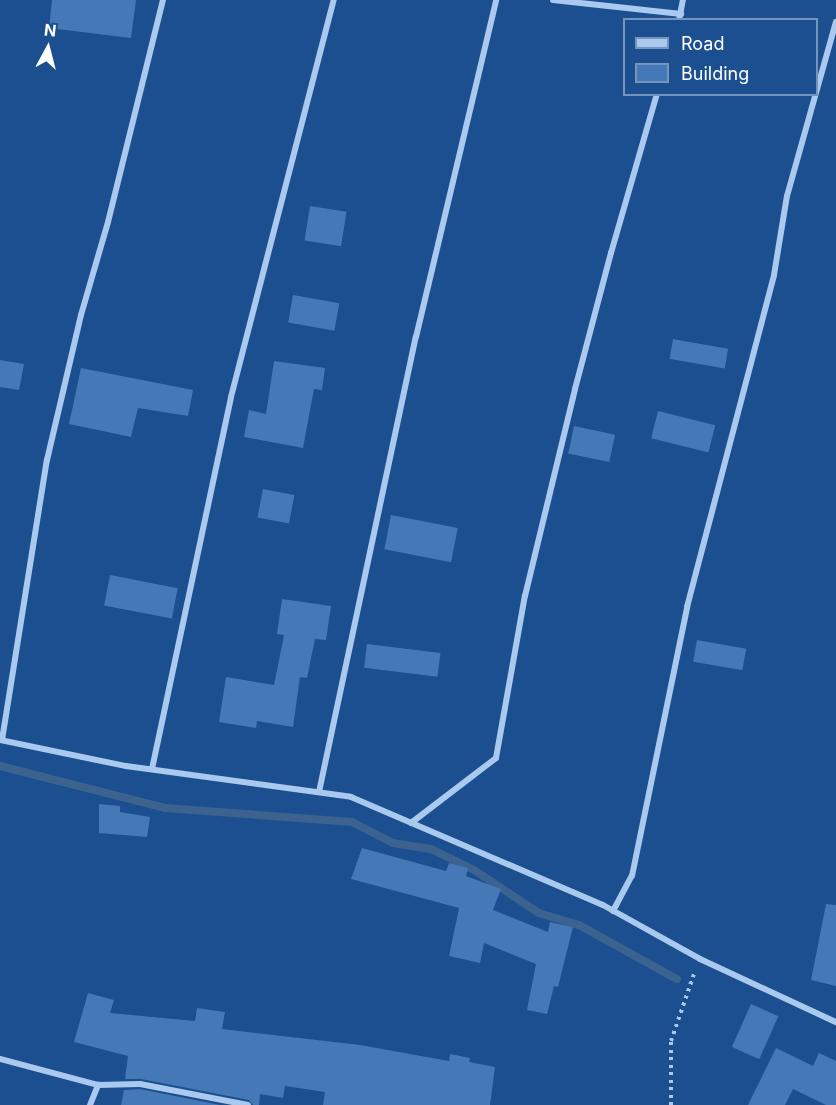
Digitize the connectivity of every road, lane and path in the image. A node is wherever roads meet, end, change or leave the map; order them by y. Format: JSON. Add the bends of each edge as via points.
{"nodes":[{"id":1,"x":163,"y":0,"type":"edge"},
{"id":2,"x":334,"y":0,"type":"edge"},
{"id":3,"x":496,"y":0,"type":"edge"},
{"id":4,"x":552,"y":0,"type":"edge"},
{"id":5,"x":683,"y":0,"type":"edge"},
{"id":6,"x":680,"y":17,"type":"edge"},
{"id":7,"x":836,"y":22,"type":"edge"},
{"id":8,"x":818,"y":90,"type":"edge"},
{"id":9,"x":656,"y":96,"type":"edge"},
{"id":10,"x":816,"y":96,"type":"edge"},
{"id":11,"x":1,"y":740,"type":"edge"},
{"id":12,"x":153,"y":769,"type":"junction"},
{"id":13,"x":319,"y":792,"type":"junction"},
{"id":14,"x":411,"y":823,"type":"junction"},
{"id":15,"x":613,"y":911,"type":"junction"},
{"id":16,"x":700,"y":959,"type":"junction"},
{"id":17,"x":836,"y":1022,"type":"edge"},
{"id":18,"x":0,"y":1059,"type":"edge"},
{"id":19,"x":98,"y":1085,"type":"junction"},
{"id":20,"x":90,"y":1105,"type":"edge"},
{"id":21,"x":248,"y":1105,"type":"edge"},
{"id":22,"x":671,"y":1105,"type":"edge"}],
"edges":[{"from":1,"to":11,"type":"street","via":[[47,460]]},
{"from":2,"to":12,"type":"street","via":[[231,397]]},
{"from":3,"to":13,"type":"street","via":[[416,337]]},
{"from":4,"to":6,"type":"street"},
{"from":5,"to":6,"type":"street"},
{"from":7,"to":8,"type":"street"},
{"from":9,"to":14,"type":"street","via":[[575,389],[525,596],[496,758]]},
{"from":10,"to":15,"type":"street","via":[[787,196],[774,275],[687,607],[632,876]]},
{"from":11,"to":12,"type":"street"},
{"from":12,"to":13,"type":"street"},
{"from":13,"to":14,"type":"street","via":[[351,797]]},
{"from":14,"to":15,"type":"street"},
{"from":15,"to":16,"type":"street"},
{"from":16,"to":17,"type":"street"},
{"from":16,"to":22,"type":"path","via":[[671,1041]]},
{"from":18,"to":19,"type":"street"},
{"from":19,"to":20,"type":"street"},
{"from":19,"to":21,"type":"street","via":[[140,1084]]}]}
